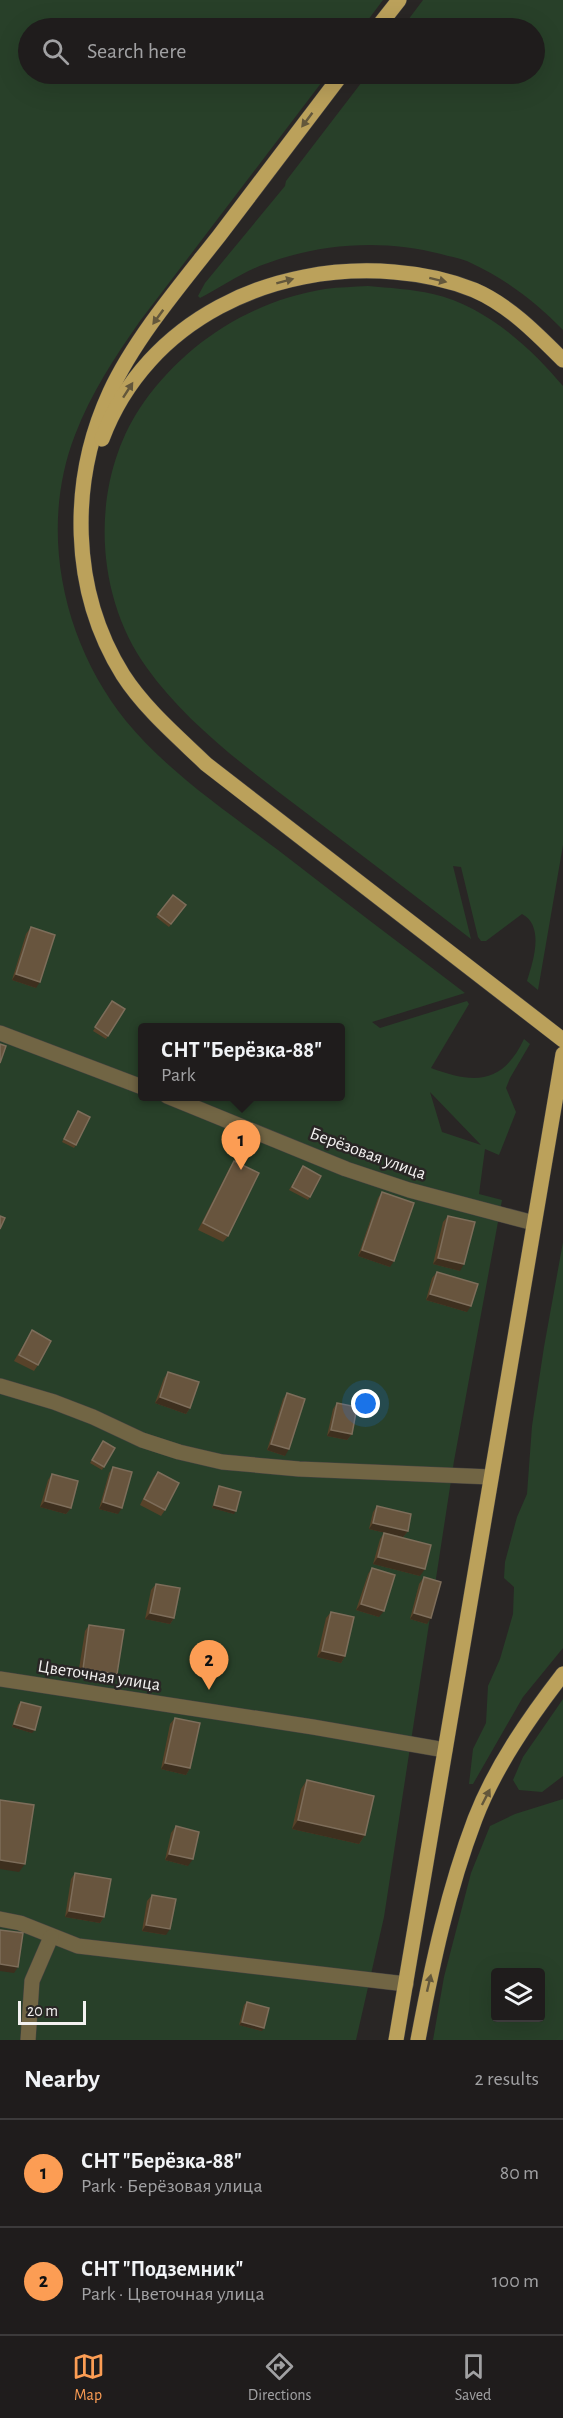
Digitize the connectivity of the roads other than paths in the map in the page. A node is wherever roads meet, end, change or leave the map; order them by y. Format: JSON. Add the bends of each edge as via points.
{"nodes":[{"id":1,"x":399,"y":0,"type":"edge"},
{"id":2,"x":385,"y":18,"type":"edge"},
{"id":3,"x":334,"y":84,"type":"edge"},
{"id":4,"x":563,"y":360,"type":"edge"},
{"id":5,"x":81,"y":501,"type":"junction"},
{"id":6,"x":0,"y":1033,"type":"edge"},
{"id":7,"x":563,"y":1040,"type":"edge"},
{"id":8,"x":563,"y":1053,"type":"edge"},
{"id":9,"x":138,"y":1085,"type":"edge"},
{"id":10,"x":179,"y":1101,"type":"edge"},
{"id":11,"x":534,"y":1223,"type":"junction"},
{"id":12,"x":0,"y":1386,"type":"edge"},
{"id":13,"x":491,"y":1477,"type":"junction"},
{"id":14,"x":563,"y":1674,"type":"edge"},
{"id":15,"x":0,"y":1680,"type":"edge"},
{"id":16,"x":445,"y":1750,"type":"junction"},
{"id":17,"x":0,"y":1919,"type":"edge"},
{"id":18,"x":51,"y":1937,"type":"junction"},
{"id":19,"x":406,"y":1984,"type":"junction"},
{"id":20,"x":28,"y":2040,"type":"edge"},
{"id":21,"x":396,"y":2040,"type":"edge"},
{"id":22,"x":418,"y":2040,"type":"edge"}],
"edges":[{"from":1,"to":2,"type":"main road"},
{"from":3,"to":5,"type":"main road","one_way":true,"via":[[138,345],[111,391],[98,424]]},
{"from":5,"to":4,"type":"main road","one_way":true,"via":[[105,432],[144,367],[200,317],[267,286],[310,274],[351,270],[440,280],[474,290],[504,308],[535,331]]},
{"from":5,"to":7,"type":"main road","via":[[81,548],[95,614],[123,675],[146,705],[206,764]]},
{"from":6,"to":9,"type":"street"},
{"from":8,"to":11,"type":"main road"},
{"from":10,"to":11,"type":"street","name":"Берёзовая улица","via":[[346,1169]]},
{"from":11,"to":13,"type":"main road"},
{"from":12,"to":13,"type":"street","via":[[93,1417],[142,1440],[222,1462]]},
{"from":13,"to":16,"type":"main road"},
{"from":22,"to":14,"type":"main road","one_way":true,"via":[[456,1874],[476,1816],[536,1708]]},
{"from":15,"to":16,"type":"street","name":"Цветочная улица"},
{"from":16,"to":19,"type":"main road"},
{"from":17,"to":18,"type":"street"},
{"from":18,"to":19,"type":"street","via":[[78,1946]]},
{"from":18,"to":20,"type":"street","via":[[32,1981]]},
{"from":19,"to":21,"type":"main road"}]}
